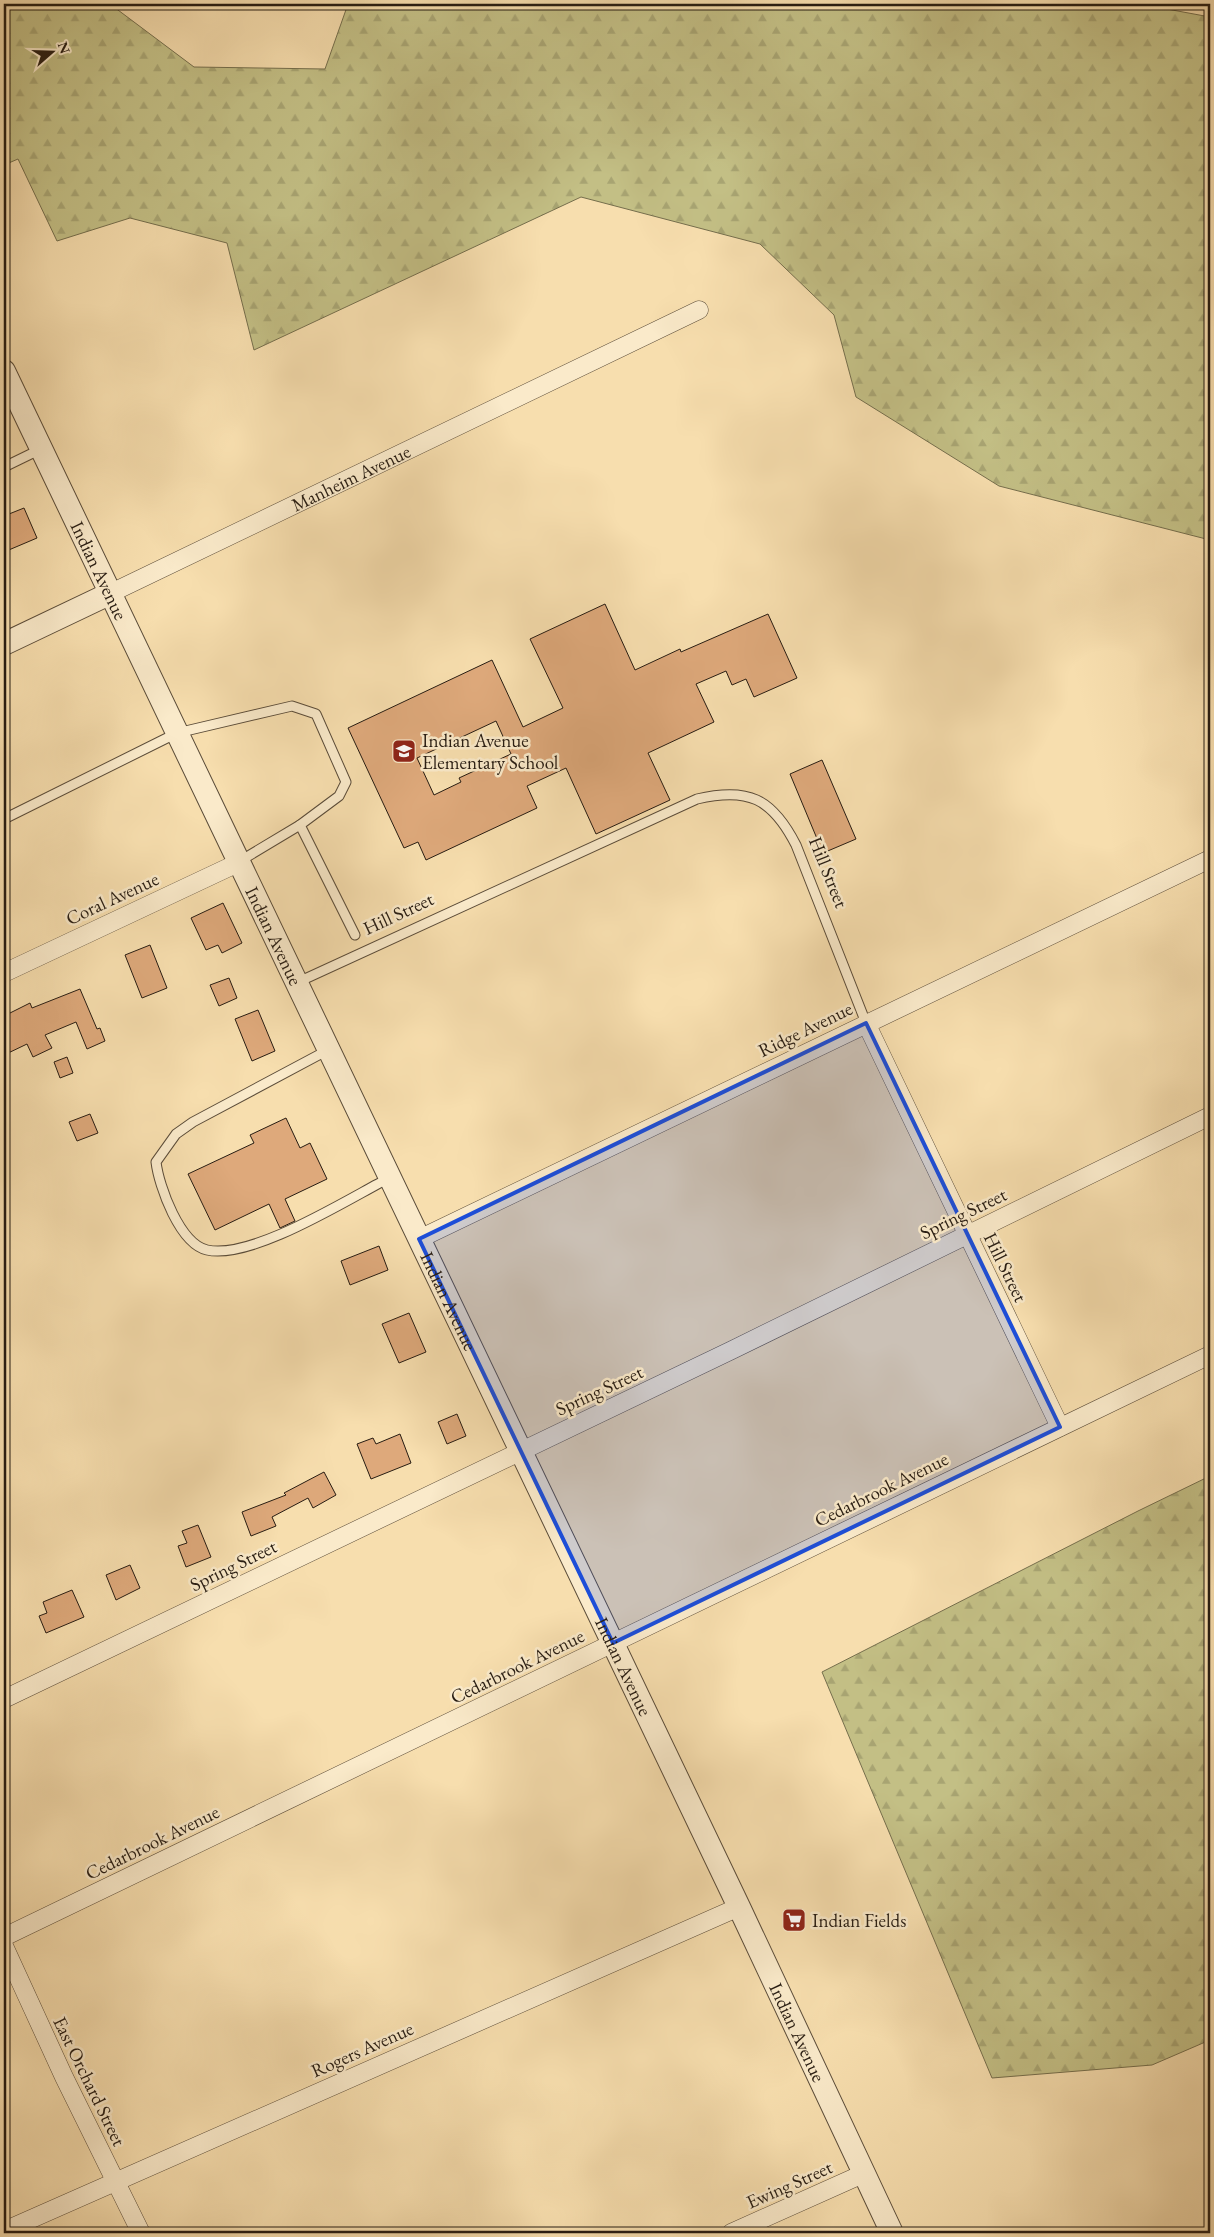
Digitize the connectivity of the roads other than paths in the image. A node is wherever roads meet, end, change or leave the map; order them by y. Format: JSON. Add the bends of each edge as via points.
{"nodes":[{"id":1,"x":698,"y":310,"type":"dead end"},
{"id":2,"x":4,"y":371,"type":"edge"},
{"id":3,"x":42,"y":449,"type":"junction"},
{"id":4,"x":4,"y":467,"type":"edge"},
{"id":5,"x":111,"y":593,"type":"junction"},
{"id":6,"x":4,"y":644,"type":"edge"},
{"id":7,"x":177,"y":733,"type":"junction"},
{"id":8,"x":4,"y":819,"type":"edge"},
{"id":9,"x":300,"y":825,"type":"junction"},
{"id":10,"x":1210,"y":859,"type":"edge"},
{"id":11,"x":240,"y":862,"type":"junction"},
{"id":12,"x":355,"y":935,"type":"dead end"},
{"id":13,"x":4,"y":974,"type":"edge"},
{"id":14,"x":296,"y":983,"type":"junction"},
{"id":15,"x":866,"y":1023,"type":"junction"},
{"id":16,"x":328,"y":1050,"type":"junction"},
{"id":17,"x":1210,"y":1116,"type":"edge"},
{"id":18,"x":389,"y":1178,"type":"junction"},
{"id":19,"x":967,"y":1235,"type":"junction"},
{"id":20,"x":419,"y":1239,"type":"junction"},
{"id":21,"x":1210,"y":1354,"type":"edge"},
{"id":22,"x":1060,"y":1427,"type":"junction"},
{"id":23,"x":521,"y":1451,"type":"junction"},
{"id":24,"x":613,"y":1643,"type":"junction"},
{"id":25,"x":4,"y":1699,"type":"edge"},
{"id":26,"x":739,"y":1907,"type":"junction"},
{"id":27,"x":4,"y":1937,"type":"edge"},
{"id":28,"x":4,"y":1946,"type":"edge"},
{"id":29,"x":865,"y":2173,"type":"junction"},
{"id":30,"x":115,"y":2182,"type":"junction"},
{"id":31,"x":4,"y":2231,"type":"edge"},
{"id":32,"x":141,"y":2233,"type":"edge"},
{"id":33,"x":730,"y":2233,"type":"edge"},
{"id":34,"x":892,"y":2233,"type":"edge"}],
"edges":[{"from":1,"to":5,"type":"street","name":"Manheim Avenue"},
{"from":2,"to":3,"type":"street","name":"Indian Avenue"},
{"from":3,"to":4,"type":"lane"},
{"from":3,"to":5,"type":"street","name":"Indian Avenue"},
{"from":5,"to":6,"type":"street","name":"Manheim Avenue"},
{"from":5,"to":7,"type":"street","name":"Indian Avenue"},
{"from":7,"to":8,"type":"lane"},
{"from":7,"to":9,"type":"lane","via":[[292,706],[316,714],[346,782],[339,796]]},
{"from":7,"to":11,"type":"street","name":"Indian Avenue"},
{"from":9,"to":11,"type":"lane"},
{"from":9,"to":12,"type":"lane"},
{"from":10,"to":15,"type":"street","name":"Ridge Avenue"},
{"from":11,"to":13,"type":"street","name":"Coral Avenue"},
{"from":11,"to":14,"type":"street","name":"Indian Avenue"},
{"from":14,"to":15,"type":"lane","name":"Hill Street","via":[[697,799],[741,794],[759,799],[773,810],[796,844]]},
{"from":14,"to":16,"type":"street","name":"Indian Avenue"},
{"from":15,"to":19,"type":"street","name":"Hill Street"},
{"from":15,"to":20,"type":"street","name":"Ridge Avenue"},
{"from":16,"to":18,"type":"street","name":"Indian Avenue"},
{"from":16,"to":18,"type":"lane","via":[[176,1134],[156,1162],[172,1209],[188,1240],[206,1250],[226,1251],[280,1234]]},
{"from":17,"to":19,"type":"street","name":"Spring Street"},
{"from":18,"to":20,"type":"street","name":"Indian Avenue"},
{"from":19,"to":22,"type":"street","name":"Hill Street"},
{"from":19,"to":23,"type":"street","name":"Spring Street"},
{"from":20,"to":23,"type":"street","name":"Indian Avenue"},
{"from":21,"to":22,"type":"street","name":"Cedarbrook Avenue"},
{"from":22,"to":24,"type":"street","name":"Cedarbrook Avenue"},
{"from":23,"to":24,"type":"street","name":"Indian Avenue"},
{"from":23,"to":25,"type":"street","name":"Spring Street"},
{"from":24,"to":26,"type":"street","name":"Indian Avenue"},
{"from":24,"to":27,"type":"street","name":"Cedarbrook Avenue"},
{"from":26,"to":29,"type":"street","name":"Indian Avenue"},
{"from":26,"to":30,"type":"street","name":"Rogers Avenue"},
{"from":28,"to":30,"type":"street","name":"East Orchard Street"},
{"from":29,"to":33,"type":"street","name":"Ewing Street"},
{"from":29,"to":34,"type":"street","name":"Indian Avenue"},
{"from":30,"to":31,"type":"street","name":"Rogers Avenue"},
{"from":30,"to":32,"type":"street","name":"East Orchard Street"}]}
